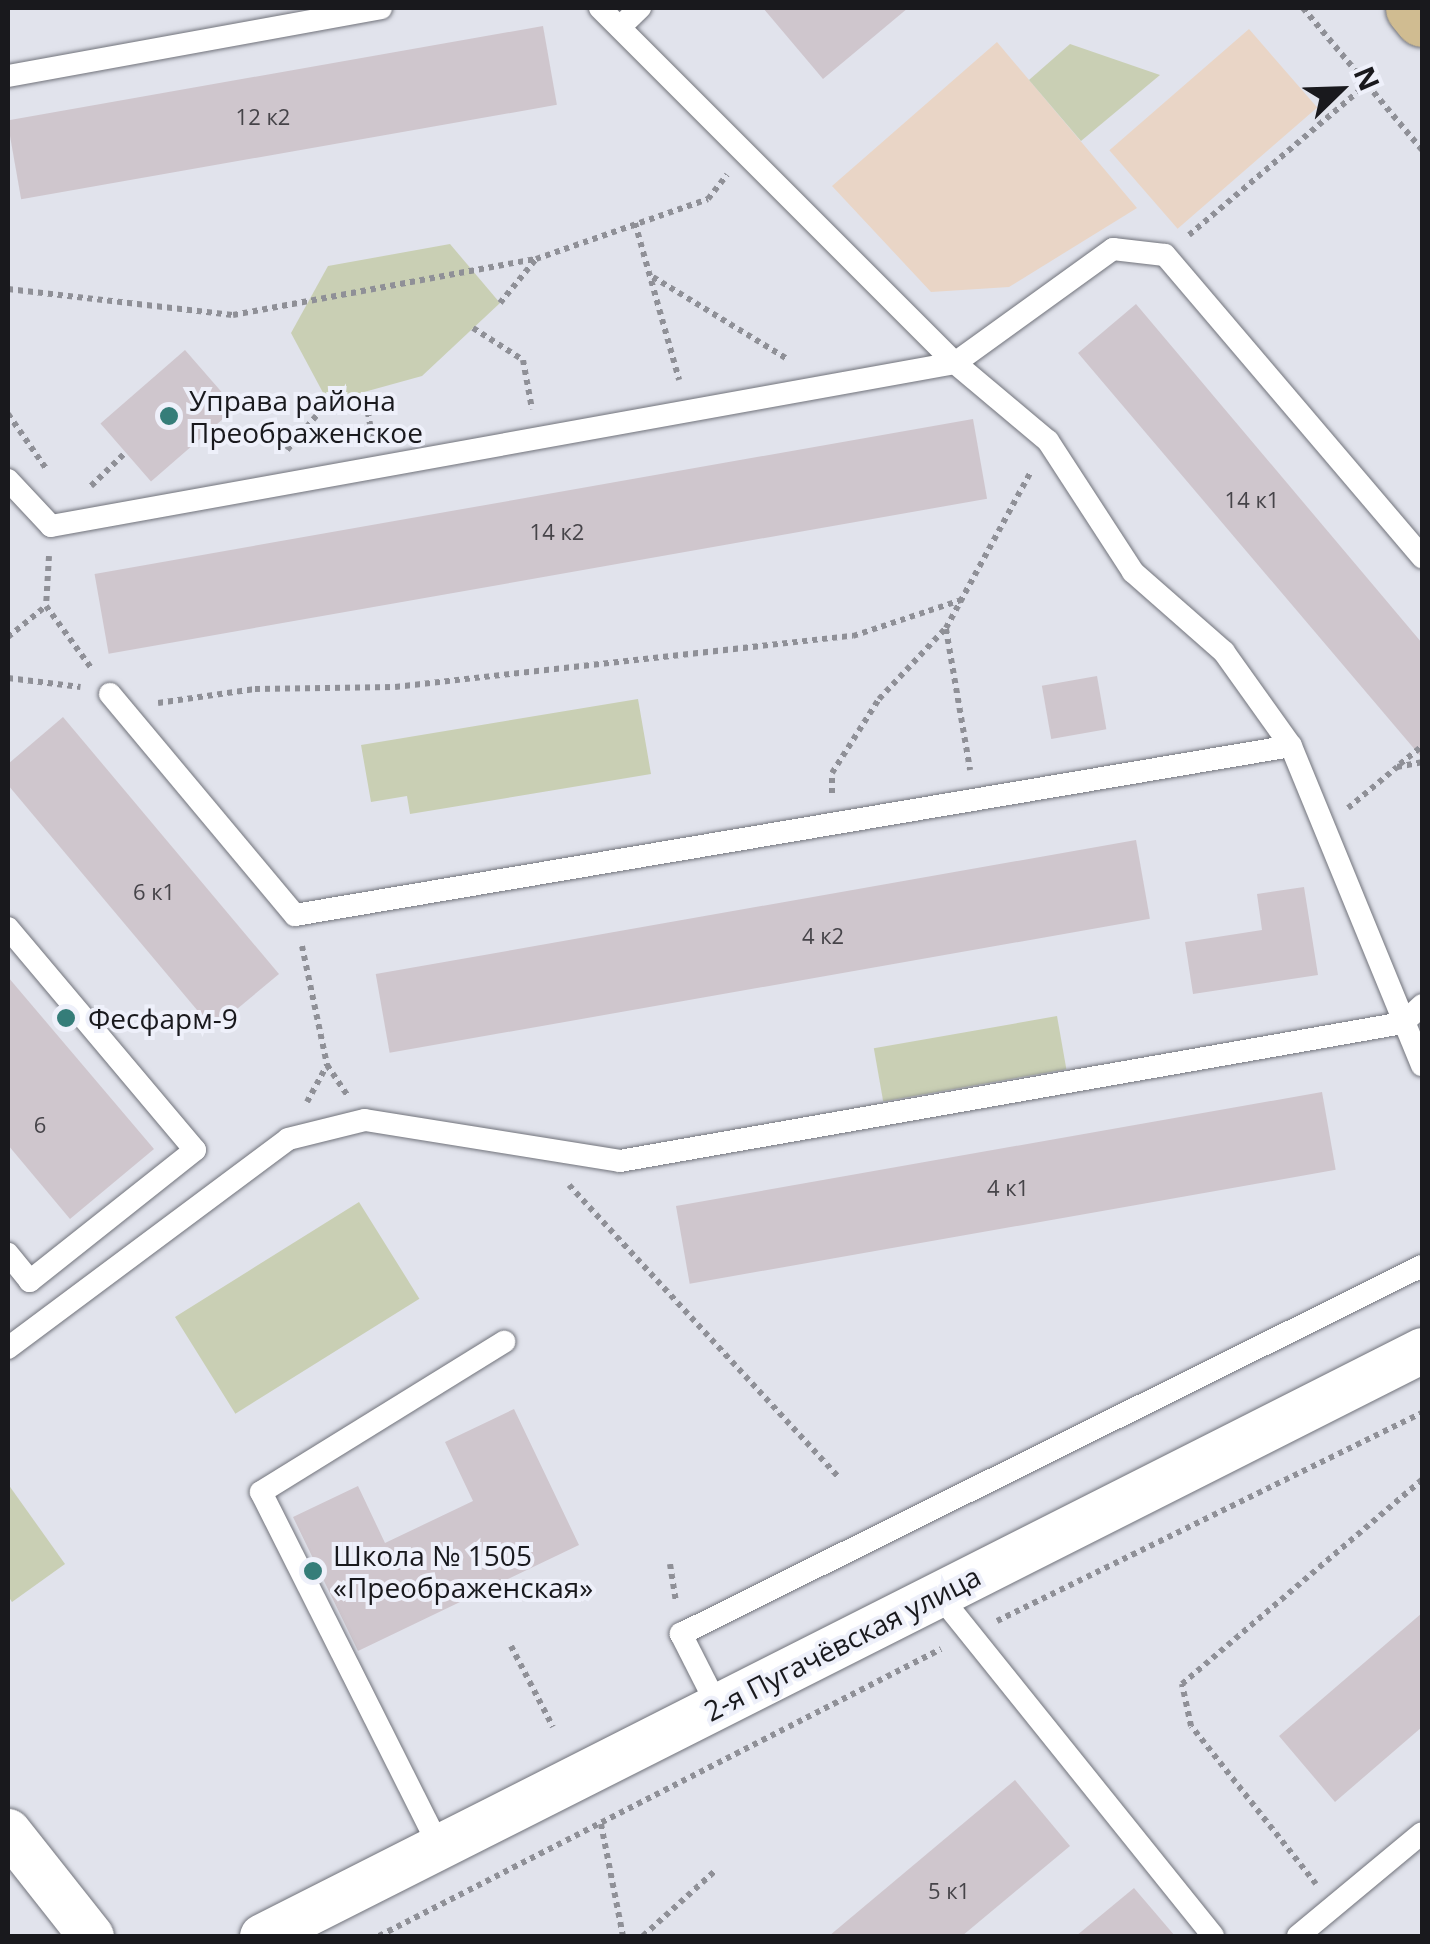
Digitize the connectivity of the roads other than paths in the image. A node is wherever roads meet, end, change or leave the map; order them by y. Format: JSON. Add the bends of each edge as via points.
{"nodes":[{"id":1,"x":381,"y":8,"type":"edge"},
{"id":2,"x":600,"y":8,"type":"edge"},
{"id":3,"x":640,"y":8,"type":"edge"},
{"id":4,"x":1412,"y":8,"type":"edge"},
{"id":5,"x":1422,"y":19,"type":"edge"},
{"id":6,"x":620,"y":27,"type":"junction"},
{"id":7,"x":8,"y":76,"type":"edge"},
{"id":8,"x":955,"y":363,"type":"junction"},
{"id":9,"x":8,"y":480,"type":"edge"},
{"id":10,"x":1422,"y":557,"type":"edge"},
{"id":11,"x":116,"y":701,"type":"road end"},
{"id":12,"x":1291,"y":746,"type":"junction"},
{"id":13,"x":8,"y":928,"type":"edge"},
{"id":14,"x":1422,"y":1004,"type":"edge"},
{"id":15,"x":1404,"y":1023,"type":"junction"},
{"id":16,"x":1422,"y":1065,"type":"edge"},
{"id":17,"x":8,"y":1254,"type":"edge"},
{"id":18,"x":1422,"y":1266,"type":"edge"},
{"id":19,"x":504,"y":1342,"type":"dead end"},
{"id":20,"x":8,"y":1348,"type":"edge"},
{"id":21,"x":1422,"y":1350,"type":"edge"},
{"id":22,"x":939,"y":1595,"type":"junction"},
{"id":23,"x":717,"y":1705,"type":"junction"},
{"id":24,"x":8,"y":1831,"type":"edge"},
{"id":25,"x":1422,"y":1833,"type":"edge"},
{"id":26,"x":439,"y":1846,"type":"junction"},
{"id":27,"x":91,"y":1936,"type":"edge"},
{"id":28,"x":262,"y":1936,"type":"edge"},
{"id":29,"x":1213,"y":1936,"type":"edge"},
{"id":30,"x":1298,"y":1936,"type":"edge"}],
"edges":[{"from":1,"to":7,"type":"lane"},
{"from":2,"to":6,"type":"lane"},
{"from":3,"to":6,"type":"lane"},
{"from":4,"to":5,"type":"main road"},
{"from":6,"to":8,"type":"lane"},
{"from":8,"to":9,"type":"lane","via":[[51,526]]},
{"from":8,"to":10,"type":"lane","via":[[1113,249],[1165,256]]},
{"from":8,"to":12,"type":"lane","via":[[1048,441],[1133,572],[1224,652]]},
{"from":11,"to":12,"type":"lane","via":[[295,915]]},
{"from":12,"to":15,"type":"lane"},
{"from":13,"to":17,"type":"lane","via":[[195,1150],[30,1281]]},
{"from":14,"to":15,"type":"lane"},
{"from":15,"to":16,"type":"lane"},
{"from":15,"to":20,"type":"lane","via":[[620,1161],[365,1120],[288,1139]]},
{"from":18,"to":23,"type":"lane","via":[[680,1634]]},
{"from":19,"to":26,"type":"lane","via":[[261,1492]]},
{"from":21,"to":22,"type":"street","name":"2-я Пугачёвская улица"},
{"from":22,"to":23,"type":"street","name":"2-я Пугачёвская улица"},
{"from":22,"to":29,"type":"lane"},
{"from":23,"to":26,"type":"street","name":"2-я Пугачёвская улица"},
{"from":24,"to":27,"type":"street"},
{"from":25,"to":30,"type":"lane"},
{"from":26,"to":28,"type":"street","name":"2-я Пугачёвская улица"}]}
